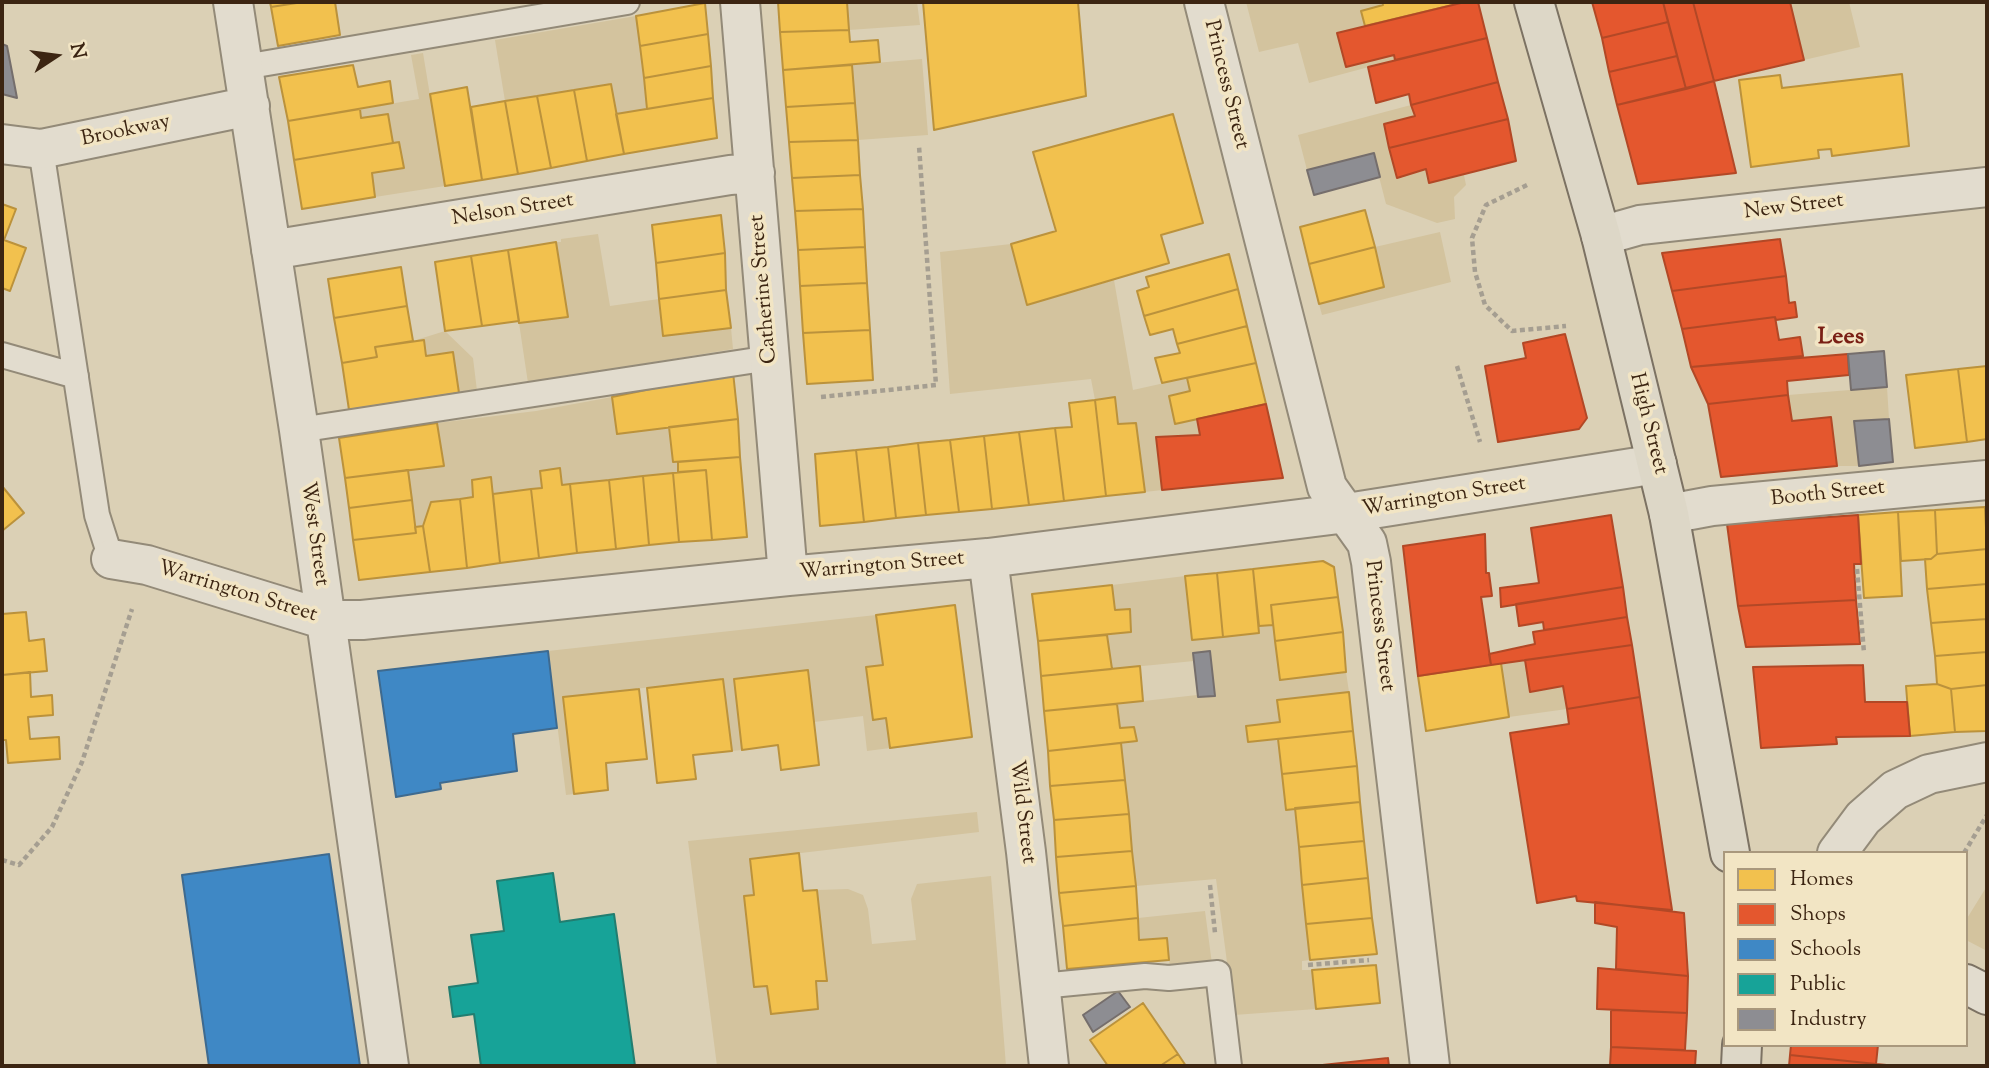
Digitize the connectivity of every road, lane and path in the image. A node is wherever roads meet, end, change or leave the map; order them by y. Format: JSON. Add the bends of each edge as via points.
{"nodes":[{"id":1,"x":233,"y":2,"type":"edge"},
{"id":2,"x":627,"y":2,"type":"edge"},
{"id":3,"x":740,"y":2,"type":"edge"},
{"id":4,"x":1204,"y":2,"type":"edge"},
{"id":5,"x":1534,"y":2,"type":"edge"},
{"id":6,"x":244,"y":66,"type":"junction"},
{"id":7,"x":250,"y":106,"type":"junction"},
{"id":8,"x":2,"y":144,"type":"edge"},
{"id":9,"x":919,"y":145,"type":"dead end"},
{"id":10,"x":41,"y":149,"type":"junction"},
{"id":11,"x":755,"y":173,"type":"junction"},
{"id":12,"x":1527,"y":185,"type":"dead end"},
{"id":13,"x":1987,"y":187,"type":"edge"},
{"id":14,"x":1601,"y":236,"type":"junction"},
{"id":15,"x":271,"y":250,"type":"junction"},
{"id":16,"x":1566,"y":326,"type":"dead end"},
{"id":17,"x":2,"y":355,"type":"edge"},
{"id":18,"x":770,"y":358,"type":"junction"},
{"id":19,"x":1458,"y":366,"type":"dead end"},
{"id":20,"x":76,"y":376,"type":"junction"},
{"id":21,"x":816,"y":398,"type":"dead end"},
{"id":22,"x":299,"y":430,"type":"junction"},
{"id":23,"x":1482,"y":449,"type":"dead end"},
{"id":24,"x":1657,"y":464,"type":"junction"},
{"id":25,"x":1987,"y":480,"type":"edge"},
{"id":26,"x":1347,"y":513,"type":"junction"},
{"id":27,"x":1669,"y":514,"type":"junction"},
{"id":28,"x":988,"y":558,"type":"junction"},
{"id":29,"x":129,"y":562,"type":"junction"},
{"id":30,"x":1857,"y":569,"type":"dead end"},
{"id":31,"x":788,"y":576,"type":"junction"},
{"id":32,"x":326,"y":620,"type":"junction"},
{"id":33,"x":1864,"y":653,"type":"dead end"},
{"id":34,"x":1987,"y":762,"type":"edge"},
{"id":35,"x":1987,"y":815,"type":"edge"},
{"id":36,"x":1730,"y":851,"type":"edge"},
{"id":37,"x":1838,"y":851,"type":"edge"},
{"id":38,"x":1965,"y":851,"type":"edge"},
{"id":39,"x":2,"y":860,"type":"edge"},
{"id":40,"x":1371,"y":960,"type":"dead end"},
{"id":41,"x":1308,"y":965,"type":"dead end"},
{"id":42,"x":1041,"y":986,"type":"junction"},
{"id":43,"x":1968,"y":986,"type":"edge"},
{"id":44,"x":1987,"y":995,"type":"edge"},
{"id":45,"x":1742,"y":1047,"type":"edge"},
{"id":46,"x":389,"y":1066,"type":"edge"},
{"id":47,"x":1049,"y":1066,"type":"edge"},
{"id":48,"x":1229,"y":1066,"type":"edge"},
{"id":49,"x":1430,"y":1066,"type":"edge"},
{"id":50,"x":1741,"y":1066,"type":"edge"}],
"edges":[{"from":1,"to":6,"type":"street","name":"West Street"},
{"from":2,"to":6,"type":"lane"},
{"from":3,"to":11,"type":"street","name":"Catherine Street"},
{"from":4,"to":26,"type":"street","name":"Princess Street","via":[[1327,486]]},
{"from":5,"to":14,"type":"main road","name":"High Street"},
{"from":6,"to":7,"type":"street","name":"West Street"},
{"from":7,"to":10,"type":"street","name":"Brookway"},
{"from":7,"to":15,"type":"street","name":"West Street"},
{"from":8,"to":10,"type":"street","name":"Brookway"},
{"from":9,"to":21,"type":"path","via":[[936,386]]},
{"from":10,"to":20,"type":"lane"},
{"from":11,"to":15,"type":"street","name":"Nelson Street"},
{"from":11,"to":18,"type":"street","name":"Catherine Street"},
{"from":12,"to":16,"type":"path","via":[[1486,205],[1472,238],[1475,272],[1485,305],[1511,331]]},
{"from":13,"to":14,"type":"street","name":"New Street","via":[[1640,225]]},
{"from":14,"to":24,"type":"main road","name":"High Street"},
{"from":15,"to":22,"type":"street","name":"West Street"},
{"from":17,"to":20,"type":"lane"},
{"from":18,"to":22,"type":"lane"},
{"from":18,"to":31,"type":"street","name":"Catherine Street"},
{"from":19,"to":23,"type":"path"},
{"from":20,"to":29,"type":"lane","via":[[97,515]]},
{"from":22,"to":32,"type":"street","name":"West Street"},
{"from":24,"to":26,"type":"street","name":"Warrington Street"},
{"from":24,"to":27,"type":"main road","name":"High Street"},
{"from":25,"to":27,"type":"street","name":"Booth Street"},
{"from":26,"to":28,"type":"street","name":"Warrington Street"},
{"from":26,"to":49,"type":"street","name":"Princess Street","via":[[1367,543],[1371,562]]},
{"from":27,"to":36,"type":"main road","name":"High Street"},
{"from":28,"to":31,"type":"street","name":"Warrington Street"},
{"from":28,"to":42,"type":"street","name":"Wild Street"},
{"from":29,"to":32,"type":"street","name":"Warrington Street"},
{"from":29,"to":39,"type":"path","via":[[82,762],[52,827],[19,864]]},
{"from":30,"to":33,"type":"path"},
{"from":31,"to":32,"type":"street","name":"Warrington Street"},
{"from":32,"to":46,"type":"street","name":"West Street"},
{"from":34,"to":37,"type":"street","via":[[1929,774],[1895,790],[1863,818]]},
{"from":35,"to":38,"type":"path"},
{"from":40,"to":41,"type":"path"},
{"from":42,"to":47,"type":"street","name":"Wild Street"},
{"from":42,"to":48,"type":"lane","via":[[1218,973]]},
{"from":43,"to":44,"type":"street"},
{"from":45,"to":50,"type":"main road"}]}
